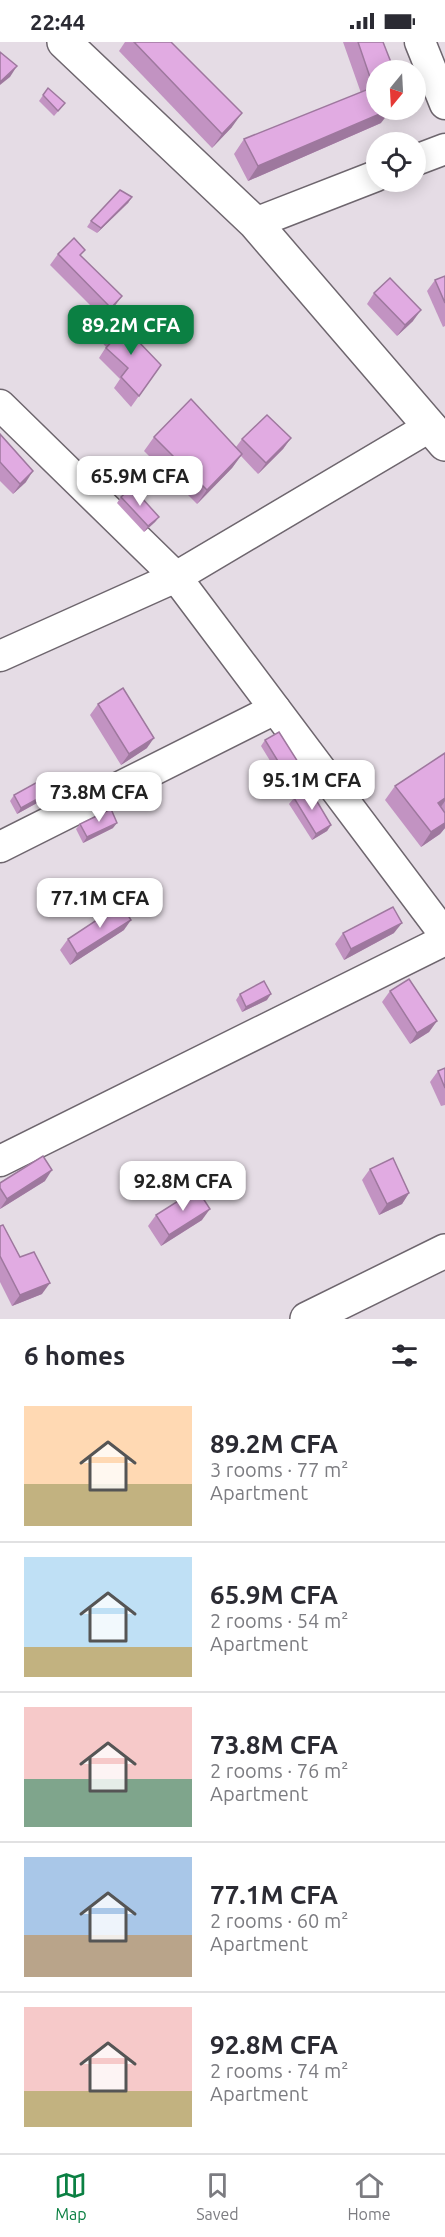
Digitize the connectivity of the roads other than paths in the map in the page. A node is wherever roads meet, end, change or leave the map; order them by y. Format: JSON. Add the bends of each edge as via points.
{"nodes":[{"id":1,"x":64,"y":42,"type":"edge"},
{"id":2,"x":420,"y":42,"type":"edge"},
{"id":3,"x":445,"y":104,"type":"edge"},
{"id":4,"x":445,"y":149,"type":"edge"},
{"id":5,"x":426,"y":156,"type":"edge"},
{"id":6,"x":366,"y":180,"type":"edge"},
{"id":7,"x":255,"y":223,"type":"junction"},
{"id":8,"x":0,"y":405,"type":"edge"},
{"id":9,"x":438,"y":435,"type":"edge"},
{"id":10,"x":176,"y":577,"type":"junction"},
{"id":11,"x":0,"y":656,"type":"edge"},
{"id":12,"x":275,"y":709,"type":"junction"},
{"id":13,"x":0,"y":847,"type":"edge"},
{"id":14,"x":445,"y":935,"type":"edge"},
{"id":15,"x":445,"y":940,"type":"edge"},
{"id":16,"x":0,"y":1161,"type":"edge"},
{"id":17,"x":445,"y":1251,"type":"edge"},
{"id":18,"x":307,"y":1319,"type":"edge"}],
"edges":[{"from":1,"to":7,"type":"street"},
{"from":2,"to":3,"type":"street"},
{"from":4,"to":5,"type":"street"},
{"from":6,"to":7,"type":"street"},
{"from":7,"to":9,"type":"street"},
{"from":8,"to":10,"type":"street"},
{"from":9,"to":10,"type":"street"},
{"from":10,"to":11,"type":"street"},
{"from":10,"to":12,"type":"street"},
{"from":12,"to":13,"type":"street"},
{"from":12,"to":14,"type":"street"},
{"from":15,"to":16,"type":"street"},
{"from":17,"to":18,"type":"street"}]}
